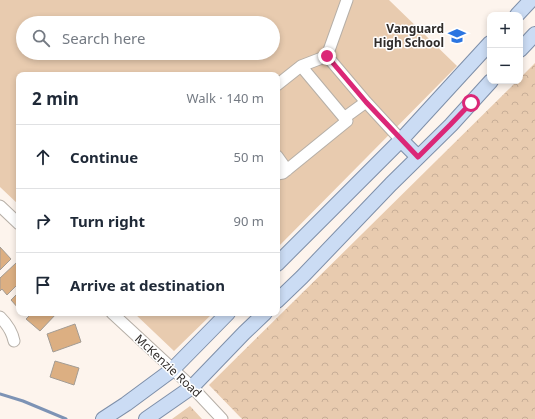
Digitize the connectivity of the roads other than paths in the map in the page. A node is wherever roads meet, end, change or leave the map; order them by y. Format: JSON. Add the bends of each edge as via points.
{"nodes":[{"id":1,"x":347,"y":0,"type":"edge"},
{"id":2,"x":531,"y":0,"type":"edge"},
{"id":3,"x":519,"y":12,"type":"edge"},
{"id":4,"x":535,"y":34,"type":"edge"},
{"id":5,"x":487,"y":46,"type":"edge"},
{"id":6,"x":522,"y":48,"type":"edge"},
{"id":7,"x":327,"y":56,"type":"junction"},
{"id":8,"x":301,"y":66,"type":"junction"},
{"id":9,"x":280,"y":83,"type":"edge"},
{"id":10,"x":488,"y":84,"type":"edge"},
{"id":11,"x":366,"y":102,"type":"junction"},
{"id":12,"x":344,"y":118,"type":"junction"},
{"id":13,"x":401,"y":140,"type":"junction"},
{"id":14,"x":418,"y":157,"type":"junction"},
{"id":15,"x":282,"y":172,"type":"edge"},
{"id":16,"x":0,"y":206,"type":"edge"},
{"id":17,"x":16,"y":221,"type":"edge"},
{"id":18,"x":280,"y":261,"type":"edge"},
{"id":19,"x":280,"y":298,"type":"edge"},
{"id":20,"x":115,"y":316,"type":"edge"},
{"id":21,"x":225,"y":316,"type":"edge"},
{"id":22,"x":262,"y":316,"type":"edge"},
{"id":23,"x":0,"y":317,"type":"edge"},
{"id":24,"x":14,"y":341,"type":"dead end"},
{"id":25,"x":172,"y":370,"type":"junction"},
{"id":26,"x":192,"y":387,"type":"junction"},
{"id":27,"x":103,"y":419,"type":"edge"},
{"id":28,"x":146,"y":419,"type":"edge"},
{"id":29,"x":222,"y":419,"type":"edge"}],
"edges":[{"from":1,"to":7,"type":"street"},
{"from":2,"to":3,"type":"main road"},
{"from":4,"to":6,"type":"main road"},
{"from":5,"to":13,"type":"main road"},
{"from":7,"to":8,"type":"street"},
{"from":7,"to":11,"type":"street"},
{"from":8,"to":9,"type":"street"},
{"from":8,"to":12,"type":"street"},
{"from":10,"to":14,"type":"main road"},
{"from":11,"to":12,"type":"street"},
{"from":11,"to":13,"type":"street"},
{"from":12,"to":15,"type":"street","via":[[347,121]]},
{"from":13,"to":14,"type":"main road"},
{"from":13,"to":18,"type":"main road"},
{"from":14,"to":19,"type":"main road"},
{"from":16,"to":17,"type":"street"},
{"from":20,"to":25,"type":"street","name":"McKenzie Road"},
{"from":21,"to":25,"type":"main road"},
{"from":22,"to":26,"type":"main road"},
{"from":23,"to":24,"type":"street","via":[[12,333]]},
{"from":25,"to":26,"type":"street","name":"McKenzie Road"},
{"from":25,"to":27,"type":"main road"},
{"from":26,"to":28,"type":"main road"},
{"from":26,"to":29,"type":"street","name":"McKenzie Road"}]}
